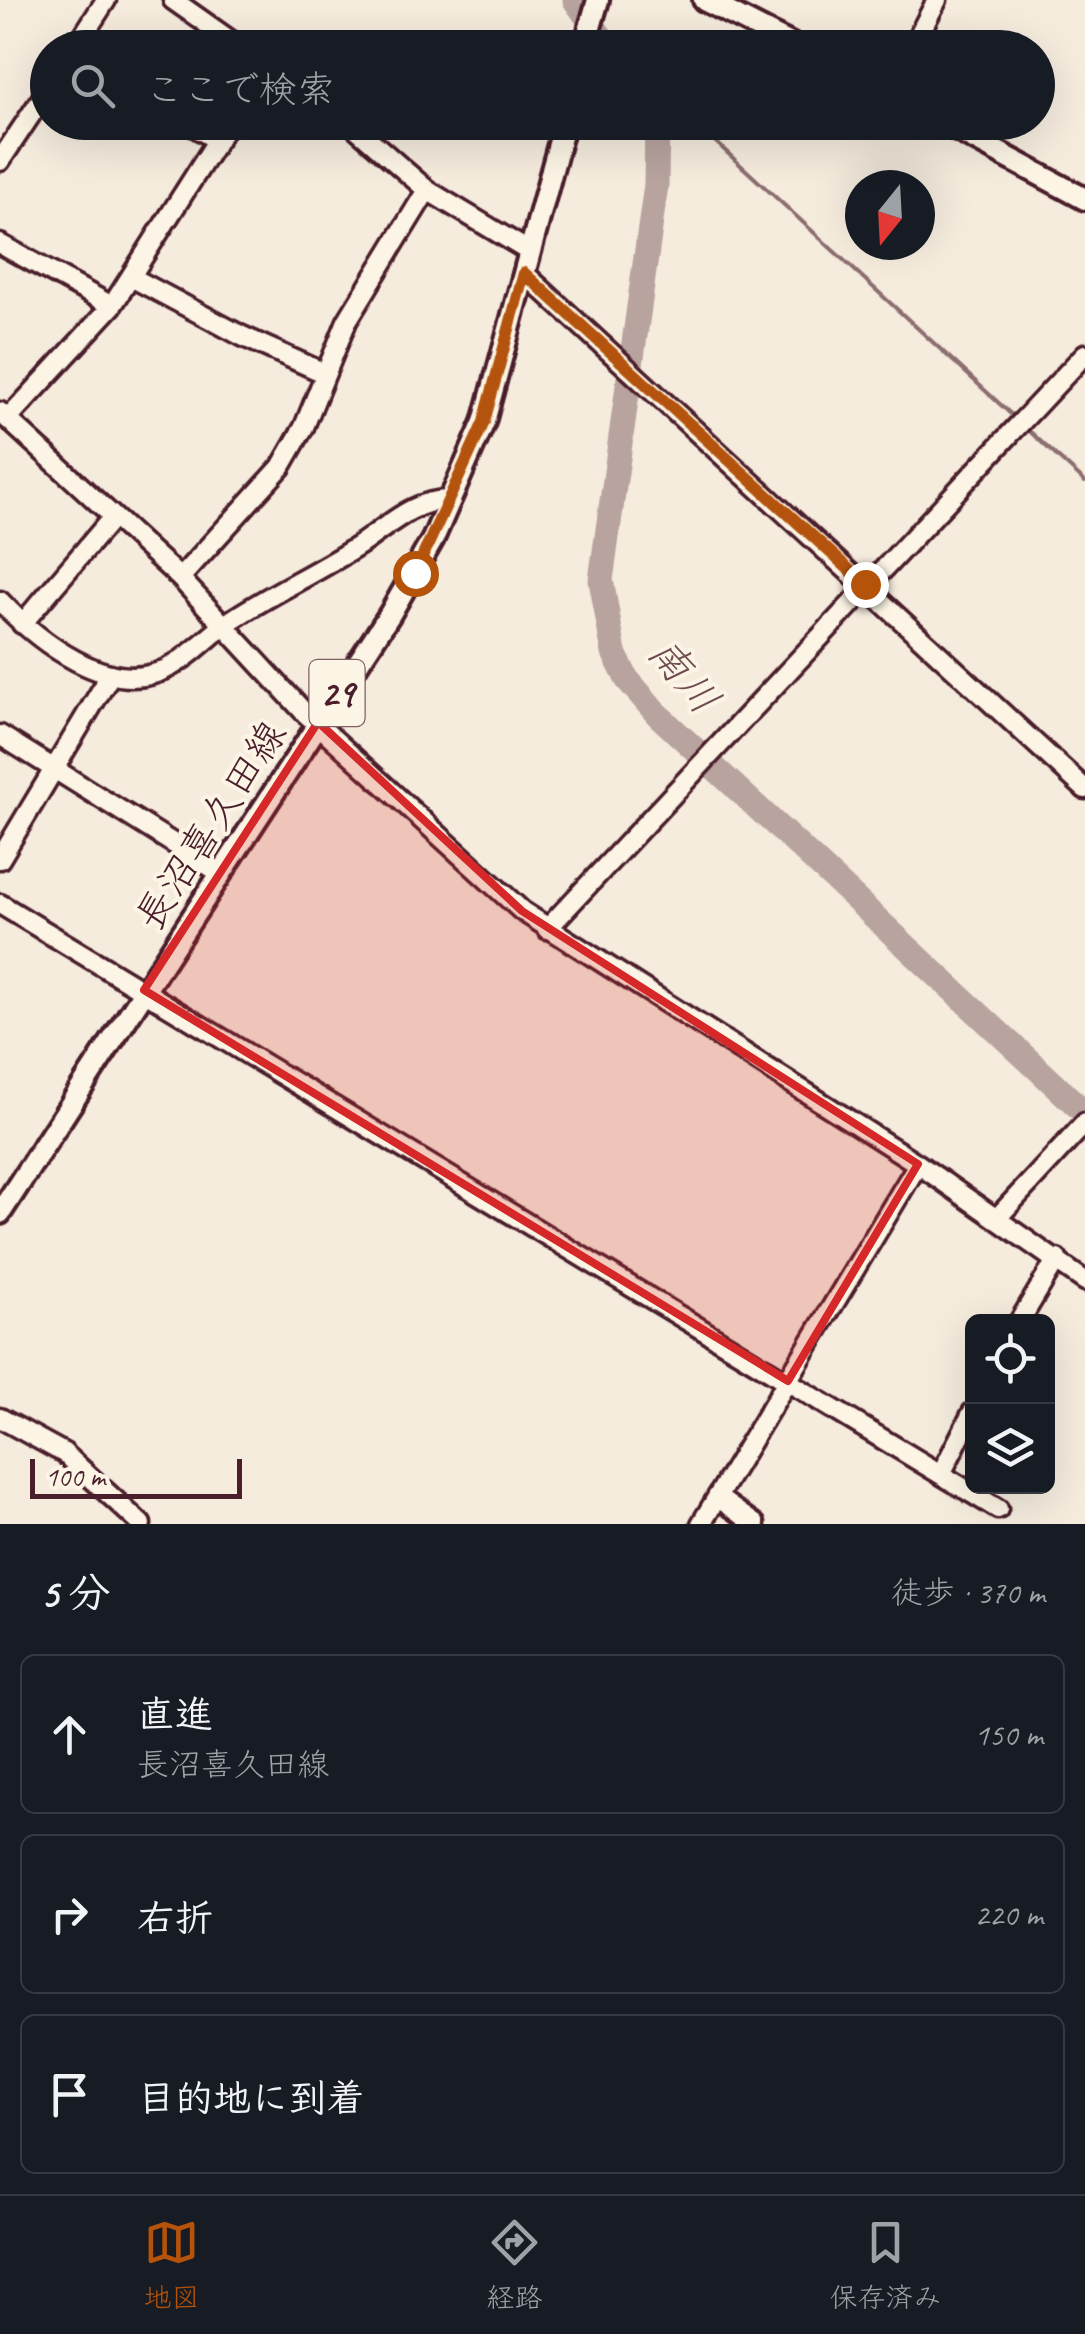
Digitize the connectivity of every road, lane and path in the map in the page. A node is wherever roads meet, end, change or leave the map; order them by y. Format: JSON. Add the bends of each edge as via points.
{"nodes":[{"id":1,"x":106,"y":0,"type":"edge"},
{"id":2,"x":173,"y":0,"type":"edge"},
{"id":3,"x":598,"y":0,"type":"edge"},
{"id":4,"x":704,"y":0,"type":"edge"},
{"id":5,"x":937,"y":0,"type":"edge"},
{"id":6,"x":86,"y":30,"type":"edge"},
{"id":7,"x":216,"y":30,"type":"edge"},
{"id":8,"x":590,"y":30,"type":"edge"},
{"id":9,"x":763,"y":30,"type":"edge"},
{"id":10,"x":921,"y":30,"type":"edge"},
{"id":11,"x":30,"y":115,"type":"edge"},
{"id":12,"x":217,"y":140,"type":"edge"},
{"id":13,"x":370,"y":140,"type":"edge"},
{"id":14,"x":559,"y":140,"type":"edge"},
{"id":15,"x":975,"y":140,"type":"edge"},
{"id":16,"x":0,"y":160,"type":"edge"},
{"id":17,"x":427,"y":190,"type":"junction"},
{"id":18,"x":1085,"y":199,"type":"edge"},
{"id":19,"x":0,"y":244,"type":"edge"},
{"id":20,"x":527,"y":263,"type":"junction"},
{"id":21,"x":133,"y":278,"type":"junction"},
{"id":22,"x":112,"y":306,"type":"junction"},
{"id":23,"x":1085,"y":354,"type":"edge"},
{"id":24,"x":324,"y":372,"type":"junction"},
{"id":25,"x":4,"y":416,"type":"edge"},
{"id":26,"x":452,"y":500,"type":"junction"},
{"id":27,"x":113,"y":518,"type":"junction"},
{"id":28,"x":180,"y":578,"type":"junction"},
{"id":29,"x":865,"y":584,"type":"junction"},
{"id":30,"x":0,"y":601,"type":"edge"},
{"id":31,"x":22,"y":624,"type":"junction"},
{"id":32,"x":223,"y":626,"type":"junction"},
{"id":33,"x":111,"y":674,"type":"junction"},
{"id":34,"x":318,"y":722,"type":"junction"},
{"id":35,"x":0,"y":734,"type":"edge"},
{"id":36,"x":55,"y":767,"type":"junction"},
{"id":37,"x":1085,"y":789,"type":"edge"},
{"id":38,"x":0,"y":860,"type":"edge"},
{"id":39,"x":220,"y":872,"type":"junction"},
{"id":40,"x":0,"y":904,"type":"edge"},
{"id":41,"x":546,"y":929,"type":"junction"},
{"id":42,"x":144,"y":990,"type":"junction"},
{"id":43,"x":1084,"y":1124,"type":"edge"},
{"id":44,"x":918,"y":1164,"type":"junction"},
{"id":45,"x":0,"y":1212,"type":"edge"},
{"id":46,"x":998,"y":1217,"type":"junction"},
{"id":47,"x":1057,"y":1259,"type":"junction"},
{"id":48,"x":1085,"y":1281,"type":"edge"},
{"id":49,"x":1025,"y":1314,"type":"edge"},
{"id":50,"x":788,"y":1381,"type":"junction"},
{"id":51,"x":0,"y":1418,"type":"edge"},
{"id":52,"x":965,"y":1427,"type":"edge"},
{"id":53,"x":941,"y":1474,"type":"junction"},
{"id":54,"x":717,"y":1497,"type":"junction"},
{"id":55,"x":998,"y":1508,"type":"dead end"},
{"id":56,"x":141,"y":1524,"type":"edge"},
{"id":57,"x":701,"y":1524,"type":"edge"},
{"id":58,"x":755,"y":1524,"type":"edge"}],
"edges":[{"from":1,"to":6,"type":"street"},
{"from":2,"to":7,"type":"street"},
{"from":3,"to":8,"type":"main road"},
{"from":4,"to":9,"type":"main road"},
{"from":5,"to":10,"type":"street"},
{"from":11,"to":16,"type":"street"},
{"from":12,"to":21,"type":"street"},
{"from":13,"to":17,"type":"street"},
{"from":14,"to":20,"type":"main road","name":"長沼喜久田線","number":"29"},
{"from":15,"to":18,"type":"main road"},
{"from":17,"to":20,"type":"street"},
{"from":17,"to":24,"type":"street","via":[[347,321]]},
{"from":19,"to":22,"type":"street"},
{"from":20,"to":26,"type":"main road","name":"長沼喜久田線","number":"29","via":[[484,422]]},
{"from":20,"to":29,"type":"street"},
{"from":21,"to":22,"type":"street"},
{"from":21,"to":24,"type":"street"},
{"from":22,"to":25,"type":"street"},
{"from":23,"to":29,"type":"street"},
{"from":24,"to":28,"type":"street","via":[[281,467]]},
{"from":25,"to":27,"type":"street"},
{"from":26,"to":32,"type":"street","via":[[424,502]]},
{"from":26,"to":34,"type":"main road","name":"長沼喜久田線","number":"29","via":[[415,573]]},
{"from":27,"to":28,"type":"street"},
{"from":27,"to":31,"type":"street"},
{"from":28,"to":32,"type":"street"},
{"from":29,"to":37,"type":"street"},
{"from":29,"to":41,"type":"street"},
{"from":30,"to":31,"type":"street"},
{"from":31,"to":33,"type":"street"},
{"from":32,"to":33,"type":"street","via":[[164,671]]},
{"from":32,"to":34,"type":"street"},
{"from":33,"to":36,"type":"street"},
{"from":34,"to":39,"type":"main road","name":"長沼喜久田線","number":"29"},
{"from":34,"to":41,"type":"street"},
{"from":35,"to":36,"type":"street"},
{"from":36,"to":38,"type":"street"},
{"from":36,"to":39,"type":"street"},
{"from":39,"to":42,"type":"main road","name":"長沼喜久田線","number":"29"},
{"from":40,"to":42,"type":"street"},
{"from":41,"to":44,"type":"street"},
{"from":42,"to":45,"type":"main road","name":"長沼喜久田線","number":"29"},
{"from":42,"to":50,"type":"street"},
{"from":43,"to":46,"type":"street"},
{"from":44,"to":46,"type":"street"},
{"from":44,"to":50,"type":"street"},
{"from":46,"to":47,"type":"street"},
{"from":47,"to":48,"type":"street"},
{"from":47,"to":49,"type":"street"},
{"from":50,"to":53,"type":"street"},
{"from":50,"to":54,"type":"street"},
{"from":51,"to":56,"type":"street","via":[[64,1453]]},
{"from":52,"to":53,"type":"street"},
{"from":53,"to":55,"type":"street"},
{"from":54,"to":57,"type":"street"},
{"from":54,"to":58,"type":"street"}]}
